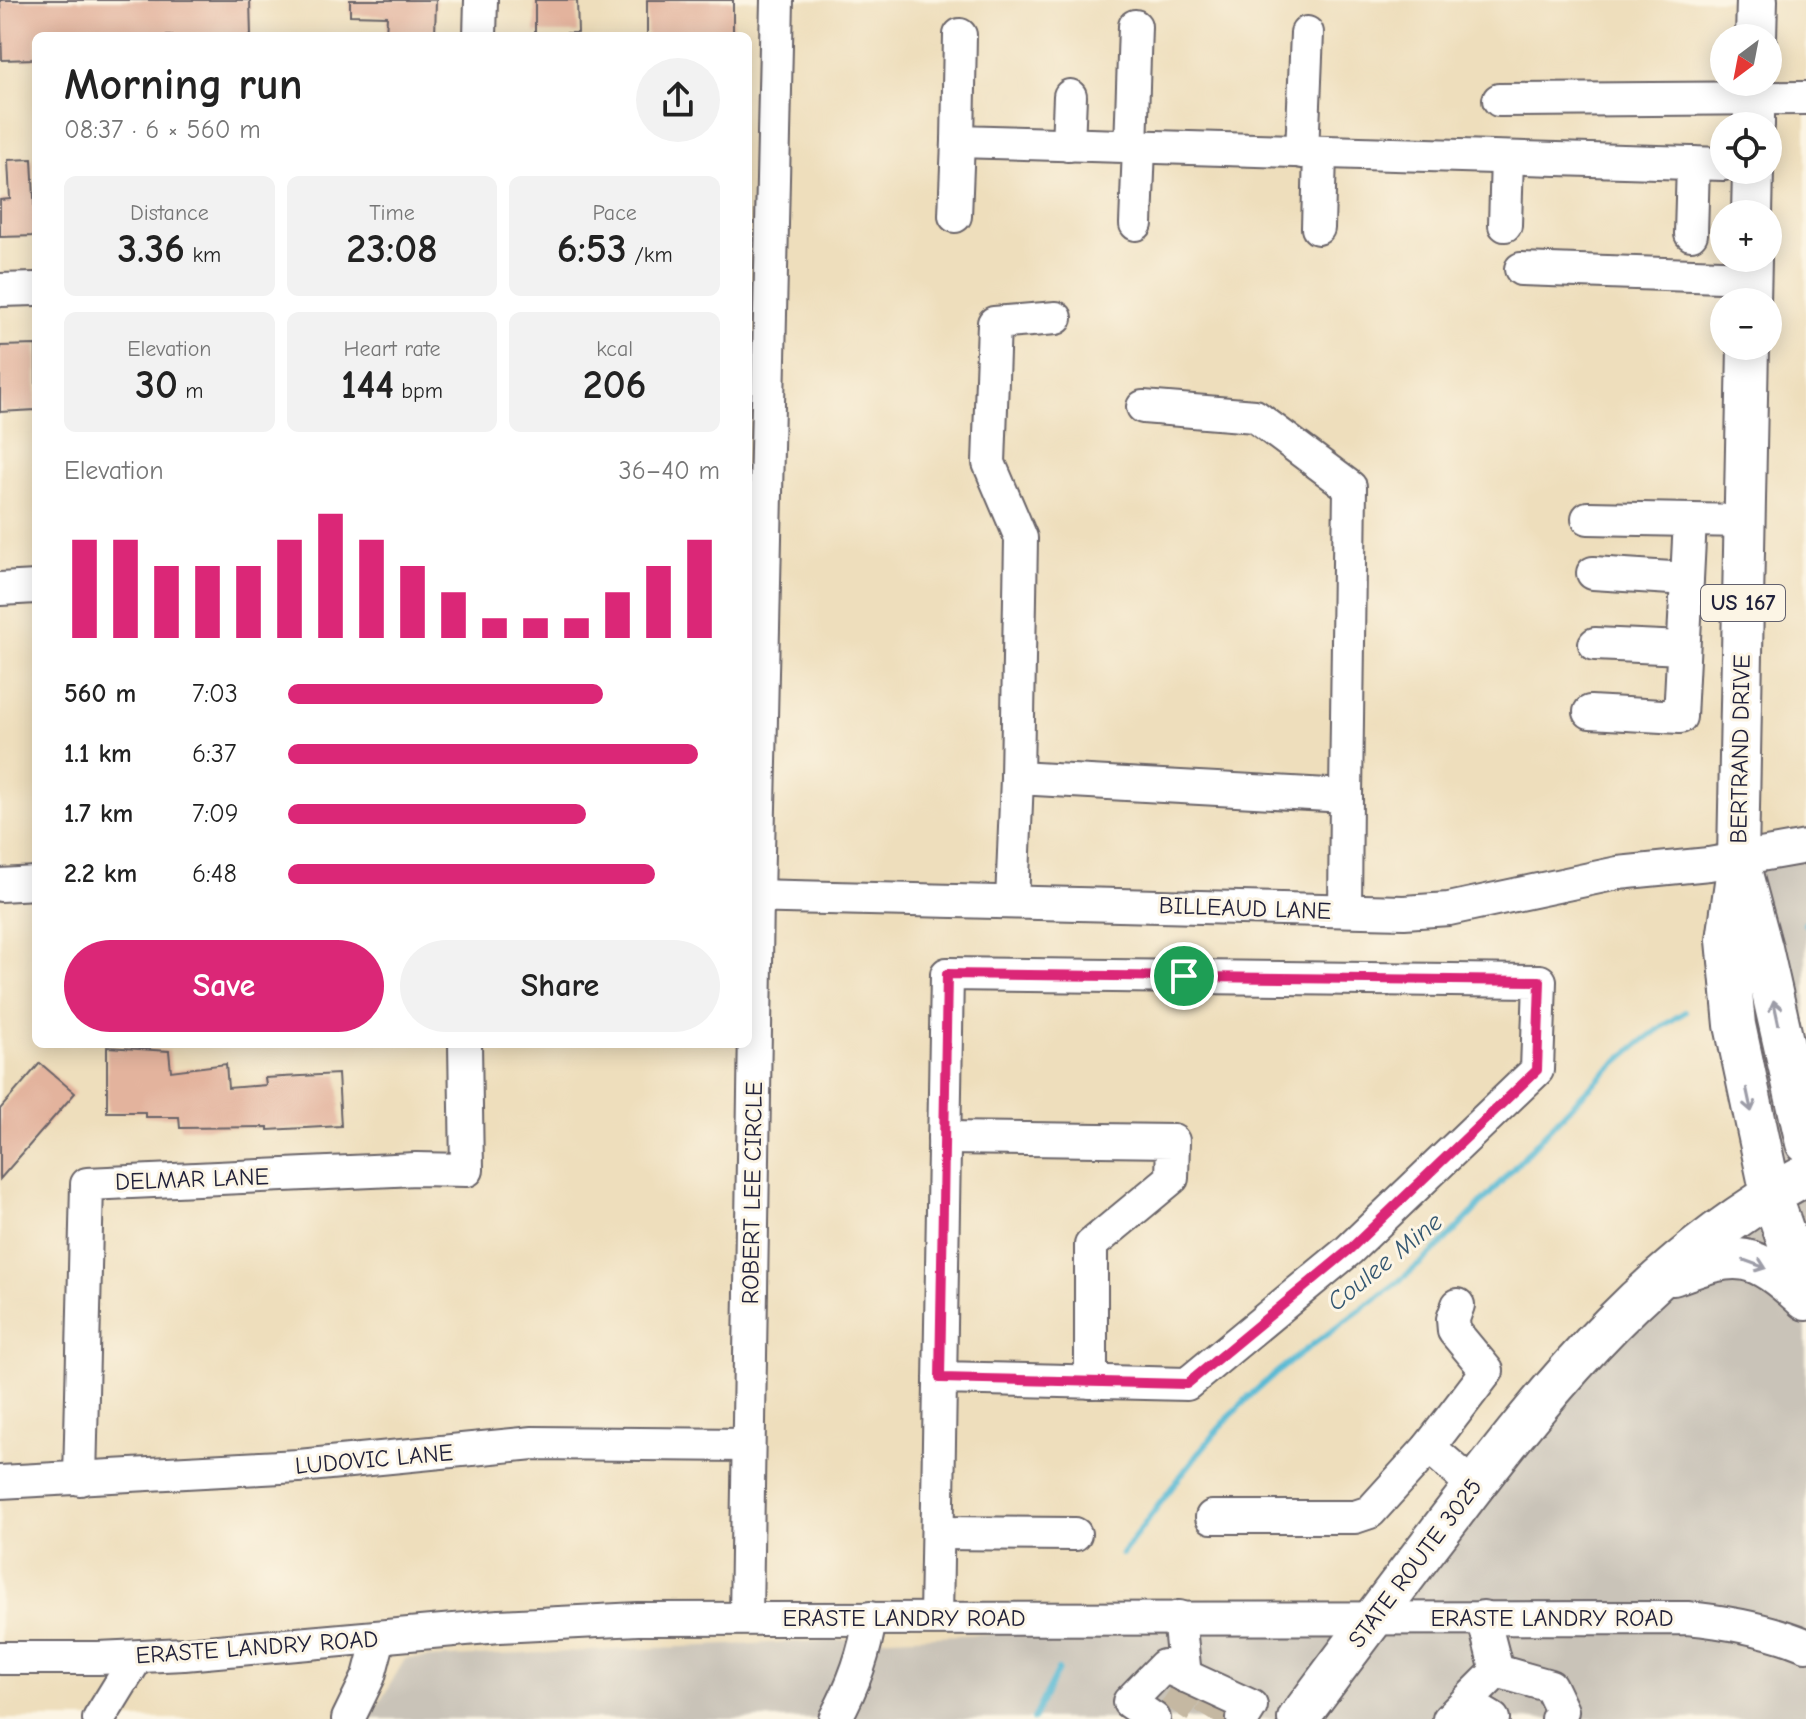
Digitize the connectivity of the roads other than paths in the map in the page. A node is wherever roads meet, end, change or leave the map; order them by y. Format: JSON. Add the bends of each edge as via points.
{"nodes":[{"id":1,"x":481,"y":0,"type":"edge"},
{"id":2,"x":777,"y":0,"type":"edge"},
{"id":3,"x":1757,"y":0,"type":"edge"},
{"id":4,"x":1756,"y":24,"type":"edge"},
{"id":5,"x":1135,"y":26,"type":"dead end"},
{"id":6,"x":480,"y":32,"type":"edge"},
{"id":7,"x":1307,"y":33,"type":"dead end"},
{"id":8,"x":960,"y":35,"type":"dead end"},
{"id":9,"x":1070,"y":96,"type":"dead end"},
{"id":10,"x":1806,"y":98,"type":"edge"},
{"id":11,"x":1499,"y":100,"type":"dead end"},
{"id":12,"x":1754,"y":102,"type":"edge"},
{"id":13,"x":958,"y":141,"type":"junction"},
{"id":14,"x":1068,"y":145,"type":"junction"},
{"id":15,"x":1135,"y":147,"type":"junction"},
{"id":16,"x":1311,"y":152,"type":"junction"},
{"id":17,"x":1507,"y":158,"type":"junction"},
{"id":18,"x":1708,"y":164,"type":"edge"},
{"id":19,"x":955,"y":216,"type":"dead end"},
{"id":20,"x":1136,"y":224,"type":"dead end"},
{"id":21,"x":1505,"y":225,"type":"dead end"},
{"id":22,"x":1318,"y":228,"type":"dead end"},
{"id":23,"x":1691,"y":234,"type":"dead end"},
{"id":24,"x":1521,"y":269,"type":"dead end"},
{"id":25,"x":1750,"y":279,"type":"edge"},
{"id":26,"x":32,"y":289,"type":"edge"},
{"id":27,"x":0,"y":290,"type":"edge"},
{"id":28,"x":759,"y":301,"type":"edge"},
{"id":29,"x":1056,"y":318,"type":"dead end"},
{"id":30,"x":1748,"y":360,"type":"edge"},
{"id":31,"x":1143,"y":407,"type":"dead end"},
{"id":32,"x":1588,"y":518,"type":"dead end"},
{"id":33,"x":1690,"y":520,"type":"junction"},
{"id":34,"x":1744,"y":521,"type":"junction"},
{"id":35,"x":1593,"y":573,"type":"dead end"},
{"id":36,"x":1687,"y":579,"type":"junction"},
{"id":37,"x":32,"y":587,"type":"edge"},
{"id":38,"x":0,"y":589,"type":"edge"},
{"id":39,"x":757,"y":601,"type":"edge"},
{"id":40,"x":1595,"y":644,"type":"dead end"},
{"id":41,"x":1683,"y":648,"type":"junction"},
{"id":42,"x":1590,"y":712,"type":"dead end"},
{"id":43,"x":1017,"y":778,"type":"junction"},
{"id":44,"x":1346,"y":796,"type":"junction"},
{"id":45,"x":1806,"y":847,"type":"edge"},
{"id":46,"x":1738,"y":859,"type":"junction"},
{"id":47,"x":32,"y":883,"type":"edge"},
{"id":48,"x":0,"y":885,"type":"edge"},
{"id":49,"x":753,"y":897,"type":"edge"},
{"id":50,"x":1012,"y":902,"type":"junction"},
{"id":51,"x":1345,"y":910,"type":"junction"},
{"id":52,"x":752,"y":988,"type":"edge"},
{"id":53,"x":465,"y":1048,"type":"edge"},
{"id":54,"x":751,"y":1048,"type":"edge"},
{"id":55,"x":1801,"y":1107,"type":"edge"},
{"id":56,"x":944,"y":1138,"type":"junction"},
{"id":57,"x":1806,"y":1143,"type":"edge"},
{"id":58,"x":1806,"y":1175,"type":"edge"},
{"id":59,"x":1771,"y":1194,"type":"junction"},
{"id":60,"x":1654,"y":1282,"type":"junction"},
{"id":61,"x":1806,"y":1298,"type":"edge"},
{"id":62,"x":1458,"y":1305,"type":"dead end"},
{"id":63,"x":940,"y":1378,"type":"junction"},
{"id":64,"x":1091,"y":1382,"type":"junction"},
{"id":65,"x":747,"y":1445,"type":"junction"},
{"id":66,"x":1429,"y":1447,"type":"junction"},
{"id":67,"x":80,"y":1479,"type":"junction"},
{"id":68,"x":0,"y":1482,"type":"edge"},
{"id":69,"x":1474,"y":1486,"type":"junction"},
{"id":70,"x":1212,"y":1517,"type":"dead end"},
{"id":71,"x":938,"y":1533,"type":"junction"},
{"id":72,"x":1075,"y":1534,"type":"dead end"},
{"id":73,"x":1179,"y":1617,"type":"junction"},
{"id":74,"x":1374,"y":1617,"type":"junction"},
{"id":75,"x":1483,"y":1617,"type":"junction"},
{"id":76,"x":746,"y":1618,"type":"junction"},
{"id":77,"x":870,"y":1618,"type":"junction"},
{"id":78,"x":936,"y":1618,"type":"junction"},
{"id":79,"x":379,"y":1638,"type":"junction"},
{"id":80,"x":1806,"y":1645,"type":"edge"},
{"id":81,"x":137,"y":1657,"type":"junction"},
{"id":82,"x":0,"y":1658,"type":"edge"},
{"id":83,"x":1497,"y":1671,"type":"junction"},
{"id":84,"x":1178,"y":1699,"type":"edge"},
{"id":85,"x":1228,"y":1707,"type":"edge"},
{"id":86,"x":1469,"y":1714,"type":"edge"},
{"id":87,"x":99,"y":1719,"type":"edge"},
{"id":88,"x":348,"y":1719,"type":"edge"},
{"id":89,"x":835,"y":1719,"type":"edge"},
{"id":90,"x":1298,"y":1719,"type":"edge"},
{"id":91,"x":1557,"y":1719,"type":"edge"}],
"edges":[{"from":1,"to":6,"type":"street"},
{"from":2,"to":28,"type":"street","name":"ROBERT LEE CIRCLE"},
{"from":3,"to":4,"type":"main road"},
{"from":5,"to":15,"type":"street"},
{"from":7,"to":16,"type":"street"},
{"from":8,"to":13,"type":"street"},
{"from":9,"to":14,"type":"street"},
{"from":10,"to":12,"type":"street"},
{"from":11,"to":12,"type":"street"},
{"from":13,"to":14,"type":"street"},
{"from":13,"to":19,"type":"street"},
{"from":14,"to":15,"type":"street"},
{"from":15,"to":16,"type":"street"},
{"from":15,"to":20,"type":"street"},
{"from":16,"to":17,"type":"street"},
{"from":16,"to":22,"type":"street"},
{"from":17,"to":18,"type":"street"},
{"from":17,"to":21,"type":"street"},
{"from":18,"to":23,"type":"street"},
{"from":24,"to":25,"type":"street"},
{"from":26,"to":27,"type":"street"},
{"from":28,"to":39,"type":"street","name":"ROBERT LEE CIRCLE"},
{"from":29,"to":43,"type":"street","via":[[994,323],[989,463],[1021,538]]},
{"from":30,"to":34,"type":"main road","name":"BERTRAND DRIVE","number":"US 167"},
{"from":31,"to":44,"type":"street","via":[[1255,416],[1350,487]]},
{"from":32,"to":33,"type":"street"},
{"from":33,"to":34,"type":"street"},
{"from":33,"to":36,"type":"street"},
{"from":34,"to":46,"type":"main road","name":"BERTRAND DRIVE","number":"US 167"},
{"from":35,"to":36,"type":"street"},
{"from":36,"to":41,"type":"street"},
{"from":37,"to":38,"type":"street"},
{"from":39,"to":49,"type":"street","name":"ROBERT LEE CIRCLE"},
{"from":40,"to":41,"type":"street"},
{"from":41,"to":42,"type":"street","via":[[1680,717]]},
{"from":43,"to":44,"type":"street"},
{"from":43,"to":50,"type":"street"},
{"from":44,"to":51,"type":"street"},
{"from":45,"to":46,"type":"street","name":"BILLEAUD LANE"},
{"from":46,"to":51,"type":"street","name":"BILLEAUD LANE","via":[[1618,873],[1449,909]]},
{"from":55,"to":46,"type":"main road","name":"BERTRAND DRIVE","number":"US 167","one_way":true},
{"from":46,"to":59,"type":"main road","number":"US 167","one_way":true,"via":[[1727,940],[1735,1025]]},
{"from":47,"to":48,"type":"street"},
{"from":49,"to":50,"type":"street","name":"BILLEAUD LANE"},
{"from":49,"to":52,"type":"street","name":"ROBERT LEE CIRCLE"},
{"from":50,"to":51,"type":"street","name":"BILLEAUD LANE"},
{"from":53,"to":67,"type":"street","name":"DELMAR LANE","via":[[467,1170],[87,1184]]},
{"from":54,"to":65,"type":"street","name":"ROBERT LEE CIRCLE"},
{"from":55,"to":57,"type":"main road","name":"BERTRAND DRIVE","number":"US 167"},
{"from":56,"to":63,"type":"street"},
{"from":56,"to":64,"type":"street","via":[[1173,1141],[1172,1178],[1091,1245]]},
{"from":56,"to":64,"type":"street","via":[[947,974],[1540,981],[1537,1070],[1349,1250],[1187,1384]]},
{"from":58,"to":59,"type":"main road","name":"STATE ROUTE 3025"},
{"from":59,"to":60,"type":"main road","name":"STATE ROUTE 3025","via":[[1715,1230]]},
{"from":59,"to":61,"type":"main road","number":"US 167"},
{"from":60,"to":61,"type":"main road","one_way":true,"via":[[1710,1261],[1735,1258],[1763,1266]]},
{"from":60,"to":69,"type":"main road","name":"STATE ROUTE 3025","via":[[1533,1408]]},
{"from":62,"to":66,"type":"street","via":[[1454,1331],[1487,1371]]},
{"from":63,"to":64,"type":"street"},
{"from":63,"to":71,"type":"street"},
{"from":65,"to":67,"type":"street","name":"LUDOVIC LANE","via":[[533,1443],[299,1466]]},
{"from":65,"to":76,"type":"street","name":"ROBERT LEE CIRCLE"},
{"from":66,"to":69,"type":"street"},
{"from":66,"to":70,"type":"street","via":[[1370,1512],[1355,1517]]},
{"from":67,"to":68,"type":"street","name":"LUDOVIC LANE"},
{"from":69,"to":74,"type":"main road","name":"STATE ROUTE 3025"},
{"from":71,"to":72,"type":"street"},
{"from":71,"to":78,"type":"street"},
{"from":73,"to":74,"type":"street","name":"ERASTE LANDRY ROAD"},
{"from":73,"to":78,"type":"street","name":"ERASTE LANDRY ROAD"},
{"from":73,"to":84,"type":"street"},
{"from":74,"to":75,"type":"street","name":"ERASTE LANDRY ROAD"},
{"from":74,"to":90,"type":"main road","name":"STATE ROUTE 3025"},
{"from":75,"to":80,"type":"street","name":"ERASTE LANDRY ROAD","via":[[1687,1618],[1733,1623]]},
{"from":75,"to":83,"type":"street"},
{"from":76,"to":77,"type":"street","name":"ERASTE LANDRY ROAD"},
{"from":76,"to":79,"type":"street","name":"ERASTE LANDRY ROAD","via":[[499,1626]]},
{"from":77,"to":78,"type":"street","name":"ERASTE LANDRY ROAD"},
{"from":77,"to":89,"type":"street","via":[[861,1661]]},
{"from":79,"to":81,"type":"street","name":"ERASTE LANDRY ROAD"},
{"from":79,"to":88,"type":"street","via":[[369,1676]]},
{"from":81,"to":82,"type":"street","name":"ERASTE LANDRY ROAD"},
{"from":81,"to":87,"type":"street"},
{"from":83,"to":86,"type":"street"},
{"from":83,"to":91,"type":"street","via":[[1550,1686],[1562,1711]]},
{"from":84,"to":85,"type":"street"}]}
